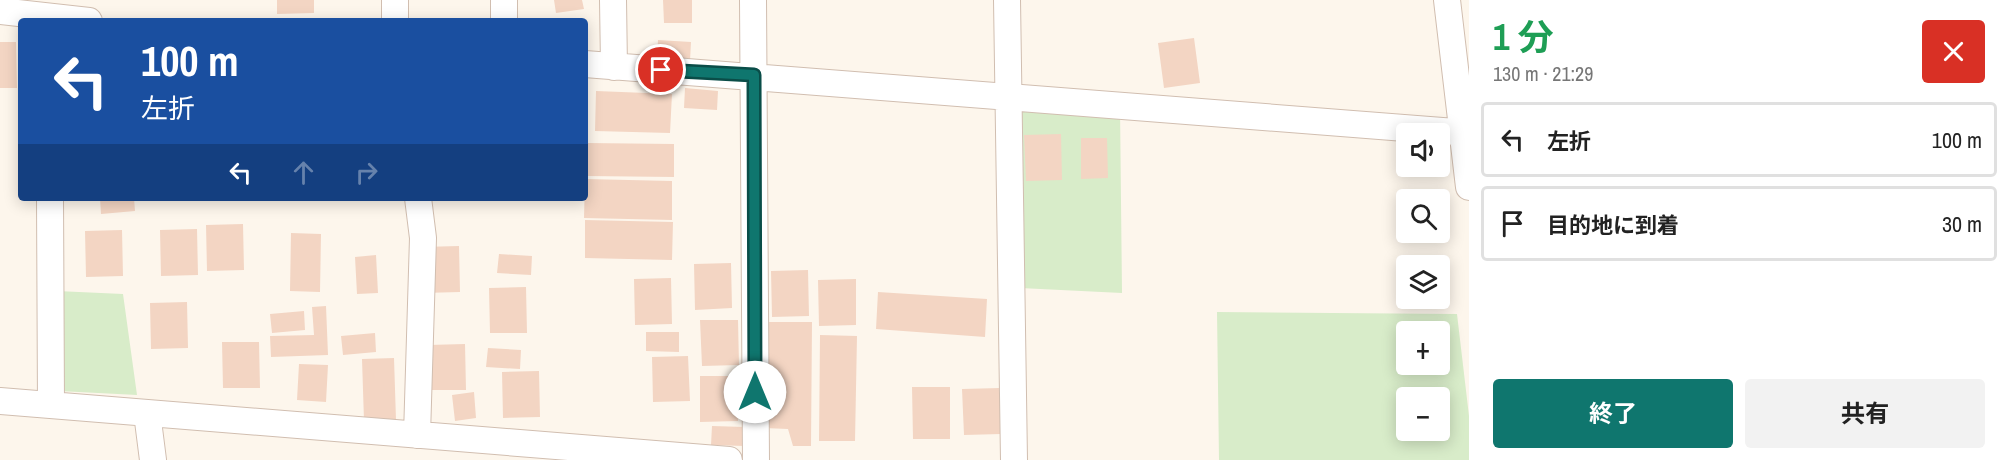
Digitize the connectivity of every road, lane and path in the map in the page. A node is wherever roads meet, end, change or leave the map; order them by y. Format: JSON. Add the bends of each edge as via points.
{"nodes":[{"id":1,"x":395,"y":0,"type":"edge"},
{"id":2,"x":504,"y":0,"type":"edge"},
{"id":3,"x":613,"y":0,"type":"edge"},
{"id":4,"x":753,"y":0,"type":"edge"},
{"id":5,"x":1008,"y":0,"type":"edge"},
{"id":6,"x":1448,"y":0,"type":"edge"},
{"id":7,"x":0,"y":11,"type":"edge"},
{"id":8,"x":49,"y":12,"type":"edge"},
{"id":9,"x":76,"y":18,"type":"edge"},
{"id":10,"x":395,"y":18,"type":"edge"},
{"id":11,"x":504,"y":18,"type":"edge"},
{"id":12,"x":588,"y":64,"type":"edge"},
{"id":13,"x":614,"y":67,"type":"junction"},
{"id":14,"x":754,"y":75,"type":"junction"},
{"id":15,"x":1009,"y":98,"type":"junction"},
{"id":16,"x":1466,"y":134,"type":"edge"},
{"id":17,"x":1469,"y":187,"type":"edge"},
{"id":18,"x":50,"y":201,"type":"edge"},
{"id":19,"x":418,"y":201,"type":"edge"},
{"id":20,"x":0,"y":401,"type":"edge"},
{"id":21,"x":51,"y":405,"type":"junction"},
{"id":22,"x":147,"y":414,"type":"junction"},
{"id":23,"x":417,"y":435,"type":"junction"},
{"id":24,"x":444,"y":448,"type":"edge"},
{"id":25,"x":153,"y":460,"type":"edge"},
{"id":26,"x":729,"y":460,"type":"edge"},
{"id":27,"x":756,"y":460,"type":"edge"},
{"id":28,"x":1014,"y":460,"type":"edge"}],
"edges":[{"from":1,"to":10,"type":"street"},
{"from":2,"to":11,"type":"street"},
{"from":3,"to":13,"type":"street"},
{"from":4,"to":14,"type":"street"},
{"from":5,"to":15,"type":"street"},
{"from":6,"to":16,"type":"street"},
{"from":7,"to":8,"type":"street"},
{"from":8,"to":9,"type":"street"},
{"from":12,"to":13,"type":"street"},
{"from":13,"to":14,"type":"street"},
{"from":14,"to":15,"type":"street"},
{"from":14,"to":27,"type":"street"},
{"from":15,"to":16,"type":"street"},
{"from":15,"to":28,"type":"street"},
{"from":16,"to":17,"type":"street"},
{"from":18,"to":21,"type":"street"},
{"from":19,"to":23,"type":"street","via":[[423,238]]},
{"from":20,"to":21,"type":"street"},
{"from":21,"to":22,"type":"street"},
{"from":22,"to":23,"type":"street"},
{"from":22,"to":25,"type":"street"},
{"from":23,"to":24,"type":"street"},
{"from":24,"to":26,"type":"street"}]}
